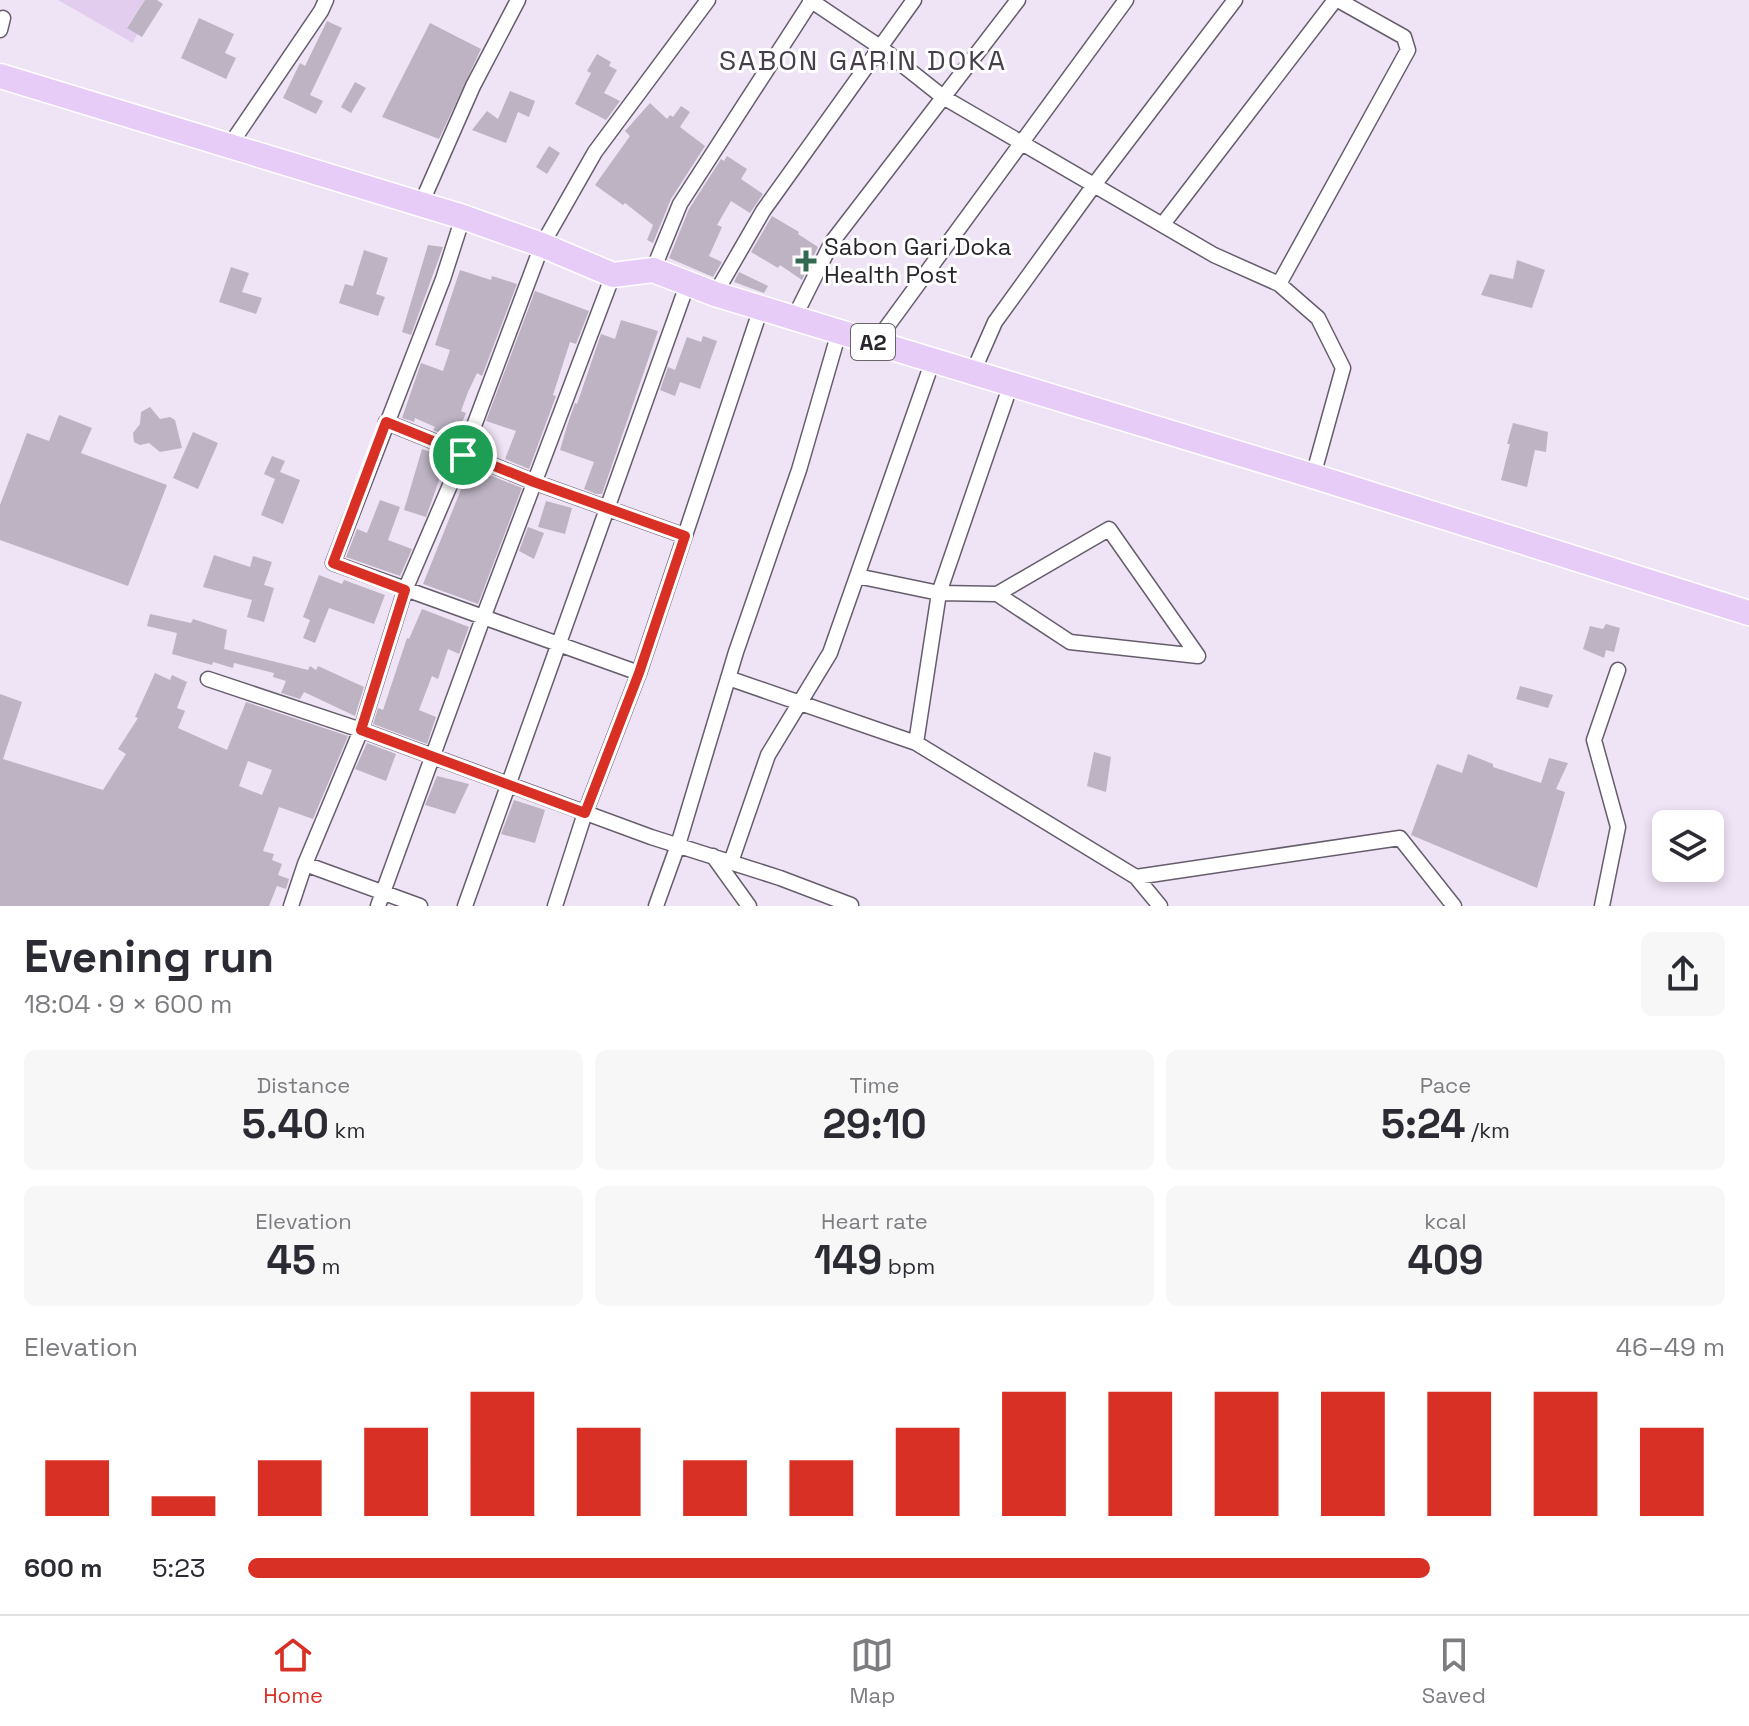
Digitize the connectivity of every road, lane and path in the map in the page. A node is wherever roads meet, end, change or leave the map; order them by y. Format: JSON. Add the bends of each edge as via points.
{"nodes":[{"id":1,"x":326,"y":0,"type":"edge"},
{"id":2,"x":518,"y":0,"type":"edge"},
{"id":3,"x":708,"y":0,"type":"edge"},
{"id":4,"x":811,"y":0,"type":"edge"},
{"id":5,"x":914,"y":0,"type":"edge"},
{"id":6,"x":1018,"y":0,"type":"edge"},
{"id":7,"x":1126,"y":0,"type":"edge"},
{"id":8,"x":1235,"y":0,"type":"edge"},
{"id":9,"x":1336,"y":0,"type":"edge"},
{"id":10,"x":880,"y":47,"type":"junction"},
{"id":11,"x":1,"y":78,"type":"edge"},
{"id":12,"x":943,"y":97,"type":"junction"},
{"id":13,"x":1022,"y":142,"type":"junction"},
{"id":14,"x":230,"y":145,"type":"junction"},
{"id":15,"x":1095,"y":184,"type":"junction"},
{"id":16,"x":421,"y":204,"type":"junction"},
{"id":17,"x":463,"y":217,"type":"junction"},
{"id":18,"x":1163,"y":224,"type":"junction"},
{"id":19,"x":542,"y":245,"type":"junction"},
{"id":20,"x":653,"y":270,"type":"junction"},
{"id":21,"x":613,"y":275,"type":"junction"},
{"id":22,"x":1279,"y":284,"type":"junction"},
{"id":23,"x":687,"y":285,"type":"junction"},
{"id":24,"x":715,"y":294,"type":"junction"},
{"id":25,"x":761,"y":308,"type":"junction"},
{"id":26,"x":794,"y":318,"type":"junction"},
{"id":27,"x":839,"y":332,"type":"junction"},
{"id":28,"x":875,"y":343,"type":"junction"},
{"id":29,"x":933,"y":360,"type":"junction"},
{"id":30,"x":973,"y":372,"type":"junction"},
{"id":31,"x":1011,"y":384,"type":"junction"},
{"id":32,"x":386,"y":422,"type":"junction"},
{"id":33,"x":463,"y":455,"type":"junction"},
{"id":34,"x":1313,"y":476,"type":"junction"},
{"id":35,"x":534,"y":482,"type":"junction"},
{"id":36,"x":607,"y":510,"type":"junction"},
{"id":37,"x":685,"y":536,"type":"junction"},
{"id":38,"x":857,"y":576,"type":"junction"},
{"id":39,"x":405,"y":590,"type":"junction"},
{"id":40,"x":939,"y":593,"type":"junction"},
{"id":41,"x":997,"y":594,"type":"junction"},
{"id":42,"x":1749,"y":613,"type":"edge"},
{"id":43,"x":483,"y":618,"type":"junction"},
{"id":44,"x":557,"y":644,"type":"junction"},
{"id":45,"x":1618,"y":670,"type":"dead end"},
{"id":46,"x":639,"y":673,"type":"junction"},
{"id":47,"x":728,"y":678,"type":"junction"},
{"id":48,"x":208,"y":679,"type":"dead end"},
{"id":49,"x":800,"y":702,"type":"junction"},
{"id":50,"x":361,"y":730,"type":"junction"},
{"id":51,"x":916,"y":743,"type":"junction"},
{"id":52,"x":431,"y":757,"type":"junction"},
{"id":53,"x":507,"y":784,"type":"junction"},
{"id":54,"x":585,"y":813,"type":"junction"},
{"id":55,"x":678,"y":845,"type":"junction"},
{"id":56,"x":713,"y":856,"type":"junction"},
{"id":57,"x":731,"y":862,"type":"junction"},
{"id":58,"x":305,"y":864,"type":"junction"},
{"id":59,"x":1136,"y":877,"type":"junction"},
{"id":60,"x":380,"y":899,"type":"edge"},
{"id":61,"x":851,"y":905,"type":"edge"},
{"id":62,"x":291,"y":906,"type":"edge"},
{"id":63,"x":420,"y":906,"type":"edge"},
{"id":64,"x":465,"y":906,"type":"edge"},
{"id":65,"x":555,"y":906,"type":"edge"},
{"id":66,"x":656,"y":906,"type":"edge"},
{"id":67,"x":749,"y":906,"type":"edge"},
{"id":68,"x":1160,"y":906,"type":"edge"},
{"id":69,"x":1454,"y":906,"type":"edge"},
{"id":70,"x":1602,"y":906,"type":"edge"}],
"edges":[{"from":1,"to":14,"type":"street"},
{"from":2,"to":16,"type":"street"},
{"from":3,"to":19,"type":"street","via":[[595,152]]},
{"from":4,"to":10,"type":"street"},
{"from":4,"to":20,"type":"street","via":[[680,204]]},
{"from":5,"to":10,"type":"street"},
{"from":6,"to":12,"type":"street"},
{"from":7,"to":13,"type":"street"},
{"from":8,"to":15,"type":"street"},
{"from":9,"to":18,"type":"street"},
{"from":9,"to":22,"type":"street","via":[[1404,37],[1408,50]]},
{"from":10,"to":12,"type":"street"},
{"from":10,"to":24,"type":"street","via":[[763,211]]},
{"from":11,"to":14,"type":"highway"},
{"from":12,"to":13,"type":"street"},
{"from":12,"to":26,"type":"street","via":[[832,242]]},
{"from":13,"to":15,"type":"street"},
{"from":13,"to":28,"type":"street"},
{"from":14,"to":16,"type":"highway"},
{"from":15,"to":18,"type":"street"},
{"from":15,"to":30,"type":"street","via":[[995,322]]},
{"from":16,"to":17,"type":"highway"},
{"from":17,"to":19,"type":"highway"},
{"from":17,"to":32,"type":"street"},
{"from":18,"to":22,"type":"street","via":[[1214,255]]},
{"from":19,"to":21,"type":"highway"},
{"from":19,"to":33,"type":"street"},
{"from":20,"to":21,"type":"highway"},
{"from":20,"to":23,"type":"highway","number":"A2"},
{"from":21,"to":35,"type":"street"},
{"from":22,"to":34,"type":"street","via":[[1318,318],[1343,368]]},
{"from":23,"to":24,"type":"highway","number":"A2"},
{"from":23,"to":36,"type":"street"},
{"from":24,"to":25,"type":"highway","number":"A2"},
{"from":25,"to":26,"type":"highway","number":"A2"},
{"from":25,"to":37,"type":"street"},
{"from":26,"to":27,"type":"highway","number":"A2"},
{"from":27,"to":28,"type":"highway","number":"A2"},
{"from":27,"to":47,"type":"street","via":[[799,470]]},
{"from":28,"to":29,"type":"highway","number":"A2"},
{"from":29,"to":30,"type":"highway","number":"A2"},
{"from":29,"to":38,"type":"street"},
{"from":30,"to":31,"type":"highway","number":"A2"},
{"from":31,"to":34,"type":"highway","number":"A2"},
{"from":31,"to":40,"type":"street"},
{"from":32,"to":33,"type":"street"},
{"from":32,"to":39,"type":"street","via":[[333,563]]},
{"from":33,"to":35,"type":"street"},
{"from":33,"to":39,"type":"street"},
{"from":34,"to":42,"type":"highway","number":"A2"},
{"from":35,"to":36,"type":"street"},
{"from":35,"to":43,"type":"street"},
{"from":36,"to":37,"type":"street"},
{"from":36,"to":44,"type":"street"},
{"from":37,"to":46,"type":"street"},
{"from":38,"to":40,"type":"street"},
{"from":38,"to":49,"type":"street","via":[[830,653]]},
{"from":39,"to":43,"type":"street"},
{"from":39,"to":50,"type":"street"},
{"from":40,"to":41,"type":"street"},
{"from":40,"to":51,"type":"street"},
{"from":41,"to":41,"type":"street","via":[[1109,529],[1198,656],[1070,642]]},
{"from":43,"to":44,"type":"street"},
{"from":43,"to":52,"type":"street"},
{"from":44,"to":46,"type":"street"},
{"from":44,"to":53,"type":"street"},
{"from":45,"to":70,"type":"street","via":[[1594,740],[1618,827]]},
{"from":46,"to":54,"type":"street"},
{"from":47,"to":49,"type":"street"},
{"from":47,"to":55,"type":"street"},
{"from":48,"to":50,"type":"street"},
{"from":49,"to":51,"type":"street"},
{"from":49,"to":57,"type":"street","via":[[768,755]]},
{"from":50,"to":52,"type":"street"},
{"from":50,"to":58,"type":"street"},
{"from":51,"to":59,"type":"street"},
{"from":52,"to":53,"type":"street"},
{"from":52,"to":60,"type":"street"},
{"from":53,"to":54,"type":"street"},
{"from":53,"to":64,"type":"street"},
{"from":54,"to":55,"type":"street"},
{"from":54,"to":65,"type":"street"},
{"from":55,"to":56,"type":"street"},
{"from":55,"to":66,"type":"street"},
{"from":56,"to":57,"type":"street"},
{"from":56,"to":67,"type":"street"},
{"from":57,"to":61,"type":"street"},
{"from":58,"to":60,"type":"street"},
{"from":58,"to":62,"type":"street"},
{"from":59,"to":68,"type":"street"},
{"from":59,"to":69,"type":"street","via":[[1400,838]]},
{"from":60,"to":63,"type":"street"}]}
